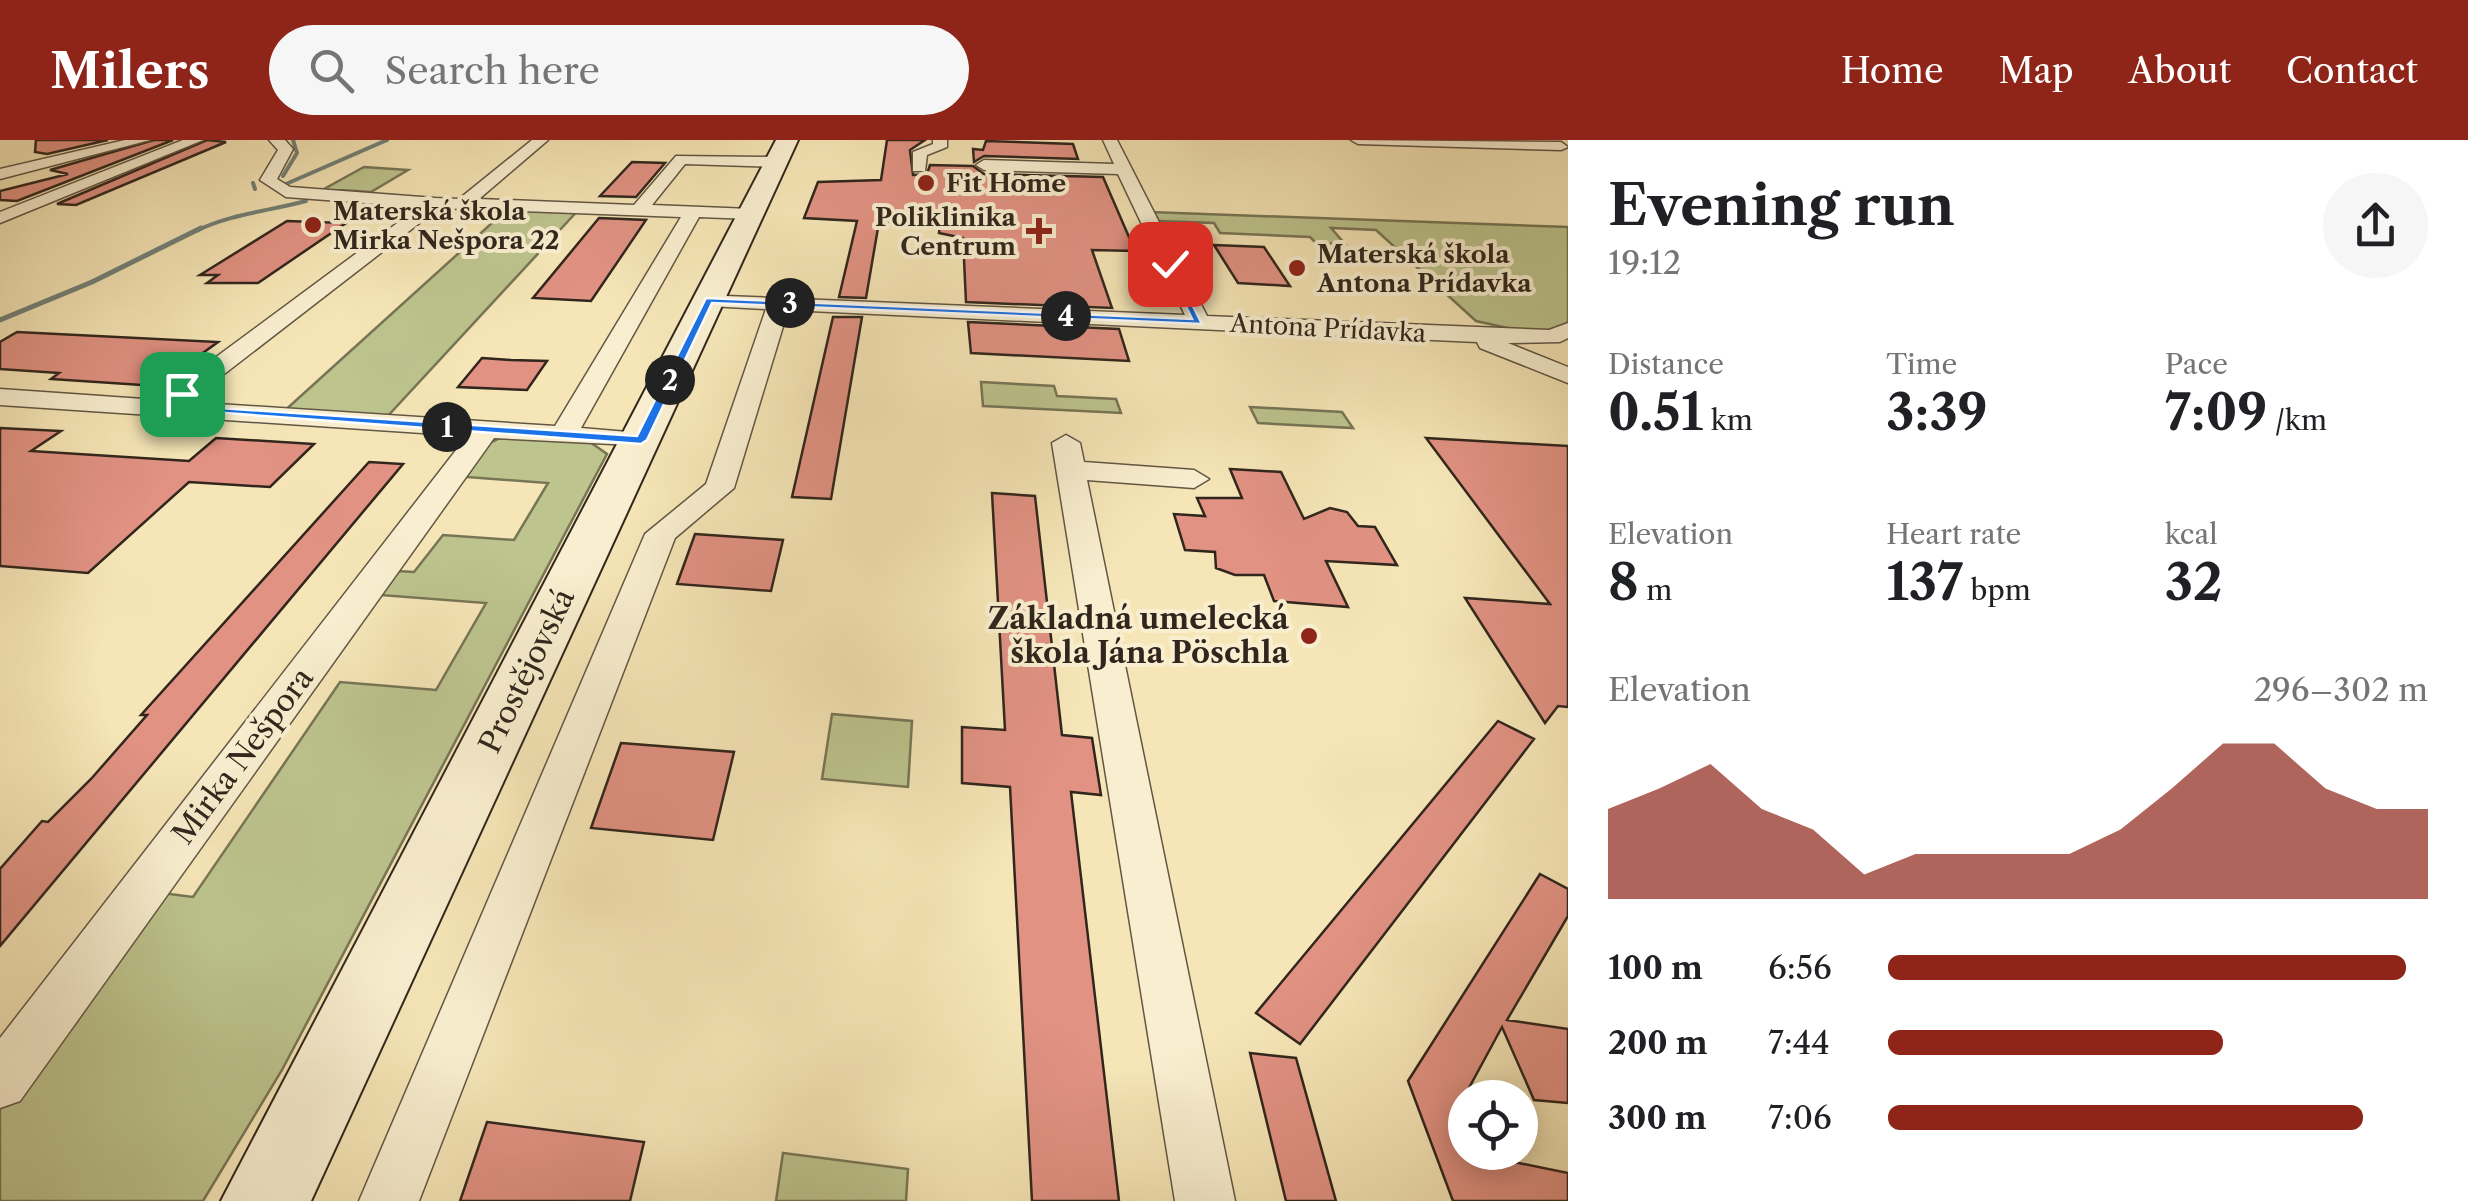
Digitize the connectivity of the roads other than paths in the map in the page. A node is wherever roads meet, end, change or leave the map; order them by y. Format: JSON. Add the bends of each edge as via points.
{"nodes":[{"id":1,"x":143,"y":140,"type":"edge"},
{"id":2,"x":196,"y":140,"type":"edge"},
{"id":3,"x":276,"y":140,"type":"edge"},
{"id":4,"x":542,"y":140,"type":"edge"},
{"id":5,"x":940,"y":140,"type":"edge"},
{"id":6,"x":1110,"y":140,"type":"edge"},
{"id":7,"x":1358,"y":140,"type":"edge"},
{"id":8,"x":1561,"y":145,"type":"edge"},
{"id":9,"x":0,"y":154,"type":"edge"},
{"id":10,"x":48,"y":161,"type":"junction"},
{"id":11,"x":757,"y":164,"type":"edge"},
{"id":12,"x":984,"y":165,"type":"dead end"},
{"id":13,"x":919,"y":168,"type":"dead end"},
{"id":14,"x":1124,"y":169,"type":"junction"},
{"id":15,"x":2,"y":174,"type":"edge"},
{"id":16,"x":82,"y":186,"type":"junction"},
{"id":17,"x":434,"y":203,"type":"junction"},
{"id":18,"x":464,"y":204,"type":"junction"},
{"id":19,"x":639,"y":210,"type":"junction"},
{"id":20,"x":693,"y":212,"type":"junction"},
{"id":21,"x":0,"y":218,"type":"edge"},
{"id":22,"x":709,"y":300,"type":"junction"},
{"id":23,"x":779,"y":303,"type":"junction"},
{"id":24,"x":1198,"y":322,"type":"junction"},
{"id":25,"x":1560,"y":334,"type":"edge"},
{"id":26,"x":1467,"y":335,"type":"junction"},
{"id":27,"x":1541,"y":365,"type":"junction"},
{"id":28,"x":1568,"y":376,"type":"edge"},
{"id":29,"x":0,"y":397,"type":"edge"},
{"id":30,"x":164,"y":408,"type":"junction"},
{"id":31,"x":486,"y":430,"type":"junction"},
{"id":32,"x":562,"y":435,"type":"junction"},
{"id":33,"x":641,"y":440,"type":"junction"},
{"id":34,"x":1194,"y":479,"type":"dead end"},
{"id":35,"x":0,"y":1082,"type":"edge"},
{"id":36,"x":264,"y":1201,"type":"edge"},
{"id":37,"x":389,"y":1201,"type":"edge"},
{"id":38,"x":1205,"y":1201,"type":"edge"}],
"edges":[{"from":1,"to":10,"type":"street"},
{"from":2,"to":16,"type":"street"},
{"from":3,"to":17,"type":"street","via":[[286,149],[270,171],[272,185],[302,196]]},
{"from":4,"to":18,"type":"street"},
{"from":5,"to":13,"type":"street","via":[[940,147],[920,152]]},
{"from":6,"to":14,"type":"street"},
{"from":7,"to":8,"type":"street"},
{"from":9,"to":10,"type":"street"},
{"from":10,"to":15,"type":"street"},
{"from":11,"to":19,"type":"street","via":[[681,159]]},
{"from":11,"to":20,"type":"street"},
{"from":11,"to":22,"type":"street","name":"Prostějovská"},
{"from":12,"to":14,"type":"street"},
{"from":14,"to":24,"type":"street"},
{"from":15,"to":16,"type":"street","via":[[30,185]]},
{"from":16,"to":21,"type":"street"},
{"from":17,"to":18,"type":"street"},
{"from":17,"to":30,"type":"street"},
{"from":18,"to":19,"type":"street"},
{"from":19,"to":20,"type":"street"},
{"from":20,"to":32,"type":"street"},
{"from":22,"to":23,"type":"street","name":"Antona Prídavka"},
{"from":22,"to":33,"type":"street","name":"Prostějovská"},
{"from":23,"to":24,"type":"street","name":"Antona Prídavka"},
{"from":23,"to":37,"type":"street","via":[[719,488],[660,534]]},
{"from":24,"to":26,"type":"street","name":"Antona Prídavka"},
{"from":25,"to":26,"type":"street","name":"Antona Prídavka"},
{"from":25,"to":27,"type":"street","name":"Antona Prídavka"},
{"from":26,"to":27,"type":"street","name":"Antona Prídavka"},
{"from":27,"to":28,"type":"street","name":"Antona Prídavka"},
{"from":29,"to":30,"type":"street"},
{"from":30,"to":31,"type":"street"},
{"from":31,"to":32,"type":"street"},
{"from":31,"to":35,"type":"street","name":"Mirka Nešpora"},
{"from":32,"to":33,"type":"street"},
{"from":33,"to":36,"type":"street","name":"Prostějovská"},
{"from":34,"to":38,"type":"street","via":[[1068,457]]}]}
